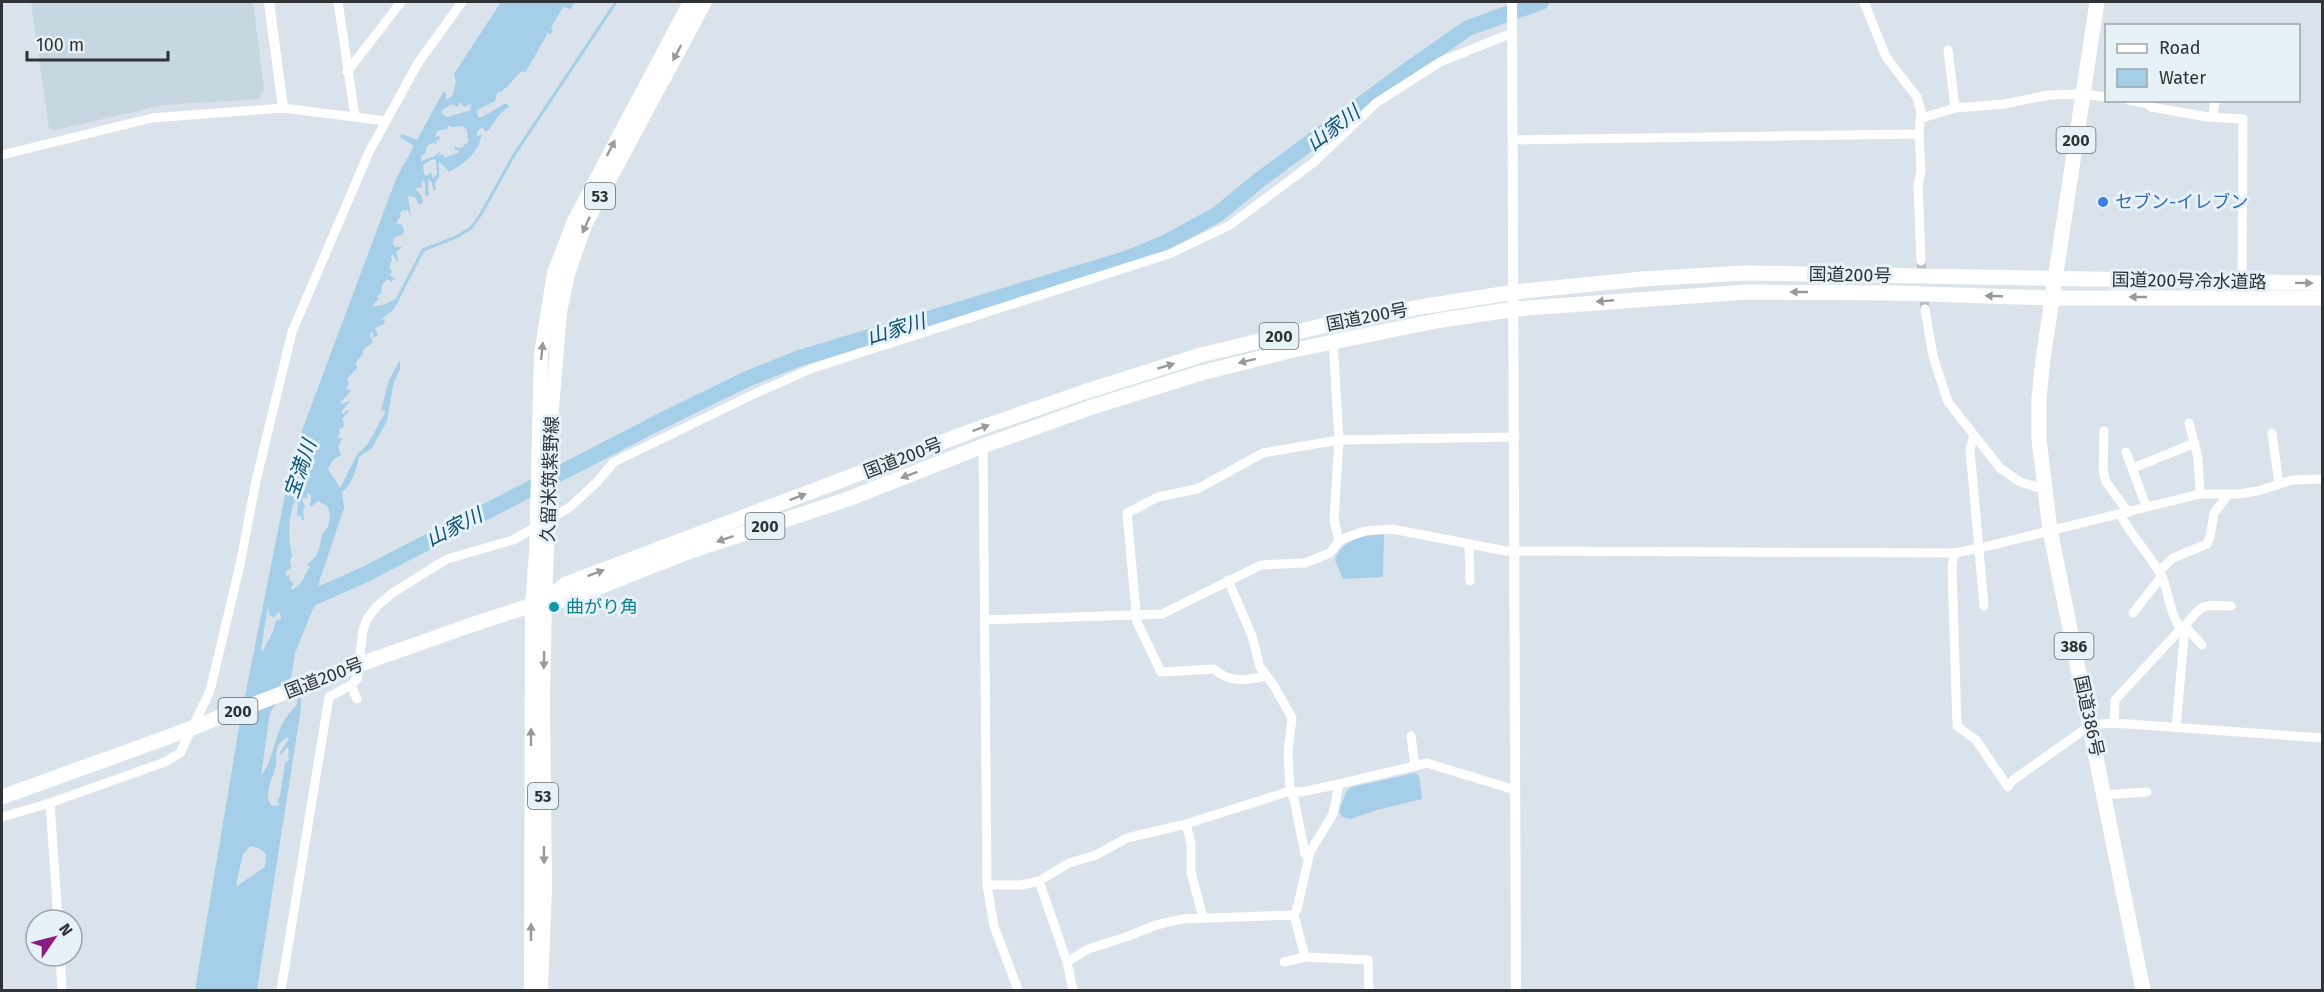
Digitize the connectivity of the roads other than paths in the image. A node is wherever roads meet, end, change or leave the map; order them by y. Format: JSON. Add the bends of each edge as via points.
{"nodes":[{"id":1,"x":269,"y":2,"type":"edge"},
{"id":2,"x":338,"y":2,"type":"edge"},
{"id":3,"x":462,"y":2,"type":"edge"},
{"id":4,"x":690,"y":2,"type":"edge"},
{"id":5,"x":705,"y":2,"type":"edge"},
{"id":6,"x":1512,"y":2,"type":"edge"},
{"id":7,"x":1864,"y":2,"type":"edge"},
{"id":8,"x":2097,"y":2,"type":"edge"},
{"id":9,"x":400,"y":3,"type":"edge"},
{"id":10,"x":1512,"y":33,"type":"junction"},
{"id":11,"x":1948,"y":50,"type":"dead end"},
{"id":12,"x":348,"y":72,"type":"junction"},
{"id":13,"x":2084,"y":94,"type":"junction"},
{"id":14,"x":2105,"y":96,"type":"edge"},
{"id":15,"x":2138,"y":102,"type":"edge"},
{"id":16,"x":2216,"y":102,"type":"edge"},
{"id":17,"x":283,"y":108,"type":"junction"},
{"id":18,"x":1955,"y":108,"type":"junction"},
{"id":19,"x":356,"y":117,"type":"junction"},
{"id":20,"x":2213,"y":117,"type":"junction"},
{"id":21,"x":1922,"y":118,"type":"junction"},
{"id":22,"x":386,"y":121,"type":"junction"},
{"id":23,"x":1919,"y":134,"type":"junction"},
{"id":24,"x":1513,"y":140,"type":"junction"},
{"id":25,"x":2,"y":155,"type":"edge"},
{"id":26,"x":1921,"y":261,"type":"tunnel mouth"},
{"id":27,"x":2056,"y":279,"type":"junction"},
{"id":28,"x":2242,"y":282,"type":"junction"},
{"id":29,"x":2322,"y":283,"type":"edge"},
{"id":30,"x":1515,"y":292,"type":"junction"},
{"id":31,"x":2053,"y":298,"type":"junction"},
{"id":32,"x":2322,"y":298,"type":"edge"},
{"id":33,"x":1515,"y":309,"type":"junction"},
{"id":34,"x":1925,"y":309,"type":"tunnel mouth"},
{"id":35,"x":1333,"y":341,"type":"junction"},
{"id":36,"x":545,"y":409,"type":"junction"},
{"id":37,"x":2189,"y":423,"type":"dead end"},
{"id":38,"x":2104,"y":431,"type":"dead end"},
{"id":39,"x":2272,"y":433,"type":"dead end"},
{"id":40,"x":1974,"y":436,"type":"junction"},
{"id":41,"x":1515,"y":437,"type":"junction"},
{"id":42,"x":1339,"y":440,"type":"junction"},
{"id":43,"x":2195,"y":443,"type":"junction"},
{"id":44,"x":983,"y":446,"type":"junction"},
{"id":45,"x":2126,"y":452,"type":"dead end"},
{"id":46,"x":2133,"y":468,"type":"junction"},
{"id":47,"x":2322,"y":479,"type":"edge"},
{"id":48,"x":2280,"y":484,"type":"junction"},
{"id":49,"x":2044,"y":489,"type":"junction"},
{"id":50,"x":2200,"y":494,"type":"junction"},
{"id":51,"x":2228,"y":495,"type":"junction"},
{"id":52,"x":2146,"y":506,"type":"junction"},
{"id":53,"x":2124,"y":513,"type":"junction"},
{"id":54,"x":2050,"y":530,"type":"junction"},
{"id":55,"x":1339,"y":542,"type":"junction"},
{"id":56,"x":1469,"y":544,"type":"junction"},
{"id":57,"x":1980,"y":548,"type":"junction"},
{"id":58,"x":1515,"y":551,"type":"junction"},
{"id":59,"x":1954,"y":553,"type":"junction"},
{"id":60,"x":2160,"y":574,"type":"junction"},
{"id":61,"x":1228,"y":580,"type":"junction"},
{"id":62,"x":1470,"y":581,"type":"dead end"},
{"id":63,"x":539,"y":603,"type":"junction"},
{"id":64,"x":1984,"y":606,"type":"dead end"},
{"id":65,"x":2231,"y":606,"type":"dead end"},
{"id":66,"x":2133,"y":613,"type":"dead end"},
{"id":67,"x":1136,"y":616,"type":"junction"},
{"id":68,"x":984,"y":620,"type":"junction"},
{"id":69,"x":2182,"y":626,"type":"junction"},
{"id":70,"x":2202,"y":645,"type":"dead end"},
{"id":71,"x":1267,"y":676,"type":"junction"},
{"id":72,"x":351,"y":685,"type":"junction"},
{"id":73,"x":357,"y":699,"type":"dead end"},
{"id":74,"x":2114,"y":723,"type":"junction"},
{"id":75,"x":2091,"y":724,"type":"junction"},
{"id":76,"x":2176,"y":728,"type":"junction"},
{"id":77,"x":1411,"y":736,"type":"dead end"},
{"id":78,"x":2322,"y":738,"type":"edge"},
{"id":79,"x":1415,"y":765,"type":"junction"},
{"id":80,"x":1339,"y":784,"type":"junction"},
{"id":81,"x":1515,"y":790,"type":"junction"},
{"id":82,"x":1290,"y":791,"type":"junction"},
{"id":83,"x":2148,"y":792,"type":"dead end"},
{"id":84,"x":2104,"y":795,"type":"junction"},
{"id":85,"x":2,"y":796,"type":"edge"},
{"id":86,"x":50,"y":803,"type":"junction"},
{"id":87,"x":2,"y":817,"type":"edge"},
{"id":88,"x":1186,"y":824,"type":"junction"},
{"id":89,"x":1308,"y":858,"type":"junction"},
{"id":90,"x":1039,"y":880,"type":"junction"},
{"id":91,"x":987,"y":885,"type":"junction"},
{"id":92,"x":57,"y":908,"type":"edge"},
{"id":93,"x":1294,"y":915,"type":"junction"},
{"id":94,"x":1203,"y":918,"type":"junction"},
{"id":95,"x":1305,"y":957,"type":"junction"},
{"id":96,"x":1067,"y":962,"type":"junction"},
{"id":97,"x":1284,"y":962,"type":"dead end"},
{"id":98,"x":61,"y":968,"type":"edge"},
{"id":99,"x":62,"y":990,"type":"edge"},
{"id":100,"x":281,"y":990,"type":"edge"},
{"id":101,"x":531,"y":990,"type":"edge"},
{"id":102,"x":541,"y":990,"type":"edge"},
{"id":103,"x":1018,"y":990,"type":"edge"},
{"id":104,"x":1073,"y":990,"type":"edge"},
{"id":105,"x":1370,"y":990,"type":"edge"},
{"id":106,"x":1516,"y":990,"type":"edge"},
{"id":107,"x":2143,"y":990,"type":"edge"}],
"edges":[{"from":1,"to":17,"type":"street"},
{"from":2,"to":12,"type":"street"},
{"from":3,"to":22,"type":"street","via":[[418,63]]},
{"from":36,"to":4,"type":"main road","name":"久留米筑紫野線","number":"53","one_way":true,"via":[[541,354],[554,273],[574,221]]},
{"from":5,"to":36,"type":"main road","name":"久留米筑紫野線","number":"53","one_way":true,"via":[[585,225],[568,274]]},
{"from":6,"to":10,"type":"street"},
{"from":7,"to":21,"type":"street","via":[[1886,57],[1917,97]]},
{"from":8,"to":13,"type":"highway","number":"200"},
{"from":9,"to":12,"type":"street"},
{"from":10,"to":24,"type":"street"},
{"from":10,"to":72,"type":"street","via":[[1440,62],[1376,103],[1313,163],[1230,225],[1169,254],[813,368],[614,462],[570,507],[513,540],[447,559],[377,606],[367,619],[357,679]]},
{"from":11,"to":18,"type":"street"},
{"from":12,"to":19,"type":"street"},
{"from":13,"to":14,"type":"street"},
{"from":13,"to":18,"type":"street"},
{"from":13,"to":27,"type":"highway","number":"200"},
{"from":15,"to":20,"type":"street"},
{"from":16,"to":20,"type":"street"},
{"from":17,"to":19,"type":"street"},
{"from":17,"to":25,"type":"street","via":[[152,118]]},
{"from":18,"to":21,"type":"street"},
{"from":19,"to":22,"type":"street"},
{"from":20,"to":28,"type":"street","via":[[2243,119]]},
{"from":21,"to":23,"type":"street"},
{"from":22,"to":86,"type":"street","via":[[292,332],[210,691],[186,743],[180,753],[165,762]]},
{"from":23,"to":24,"type":"street"},
{"from":23,"to":26,"type":"street"},
{"from":24,"to":30,"type":"street"},
{"from":27,"to":28,"type":"highway","name":"国道200号冷水道路","number":"200"},
{"from":27,"to":30,"type":"highway","name":"国道200号","number":"200","via":[[1745,273]]},
{"from":27,"to":31,"type":"highway","number":"200"},
{"from":28,"to":29,"type":"highway","name":"国道200号冷水道路","number":"200","one_way":true},
{"from":30,"to":33,"type":"street"},
{"from":63,"to":30,"type":"highway","name":"国道200号","number":"200","one_way":true,"via":[[566,584],[977,429],[1094,389],[1201,355],[1330,324]]},
{"from":32,"to":31,"type":"highway","name":"国道200号","number":"200","one_way":true},
{"from":31,"to":33,"type":"highway","name":"国道200号","number":"200","one_way":true,"via":[[1747,292]]},
{"from":31,"to":49,"type":"highway","name":"国道386号","number":"386","via":[[2039,398]]},
{"from":33,"to":35,"type":"highway","name":"国道200号","number":"200"},
{"from":33,"to":41,"type":"street"},
{"from":34,"to":40,"type":"street","via":[[1941,384],[1948,402]]},
{"from":35,"to":42,"type":"street"},
{"from":35,"to":44,"type":"highway","name":"国道200号","number":"200","one_way":true,"via":[[1202,373]]},
{"from":36,"to":63,"type":"main road","name":"久留米筑紫野線","number":"53"},
{"from":37,"to":43,"type":"street"},
{"from":38,"to":53,"type":"street","via":[[2103,471]]},
{"from":39,"to":48,"type":"street"},
{"from":40,"to":49,"type":"street","via":[[2000,468],[2020,482]]},
{"from":40,"to":57,"type":"street","via":[[1970,449]]},
{"from":41,"to":42,"type":"street"},
{"from":41,"to":58,"type":"street"},
{"from":42,"to":55,"type":"street","via":[[1334,520]]},
{"from":42,"to":67,"type":"street","via":[[1263,453],[1197,489],[1158,497],[1127,513]]},
{"from":43,"to":46,"type":"street"},
{"from":43,"to":50,"type":"street"},
{"from":44,"to":63,"type":"highway","name":"国道200号","number":"200","one_way":true,"via":[[848,499],[684,553],[566,600]]},
{"from":44,"to":68,"type":"street"},
{"from":45,"to":46,"type":"street"},
{"from":46,"to":52,"type":"street"},
{"from":47,"to":48,"type":"street"},
{"from":48,"to":51,"type":"street"},
{"from":49,"to":54,"type":"highway","name":"国道386号","number":"386"},
{"from":50,"to":51,"type":"street"},
{"from":50,"to":52,"type":"street"},
{"from":51,"to":60,"type":"street","via":[[2214,513],[2207,544],[2173,558]]},
{"from":52,"to":53,"type":"street"},
{"from":53,"to":54,"type":"street"},
{"from":53,"to":60,"type":"street","via":[[2132,536]]},
{"from":54,"to":57,"type":"street"},
{"from":54,"to":75,"type":"highway","name":"国道386号","number":"386"},
{"from":55,"to":56,"type":"street","via":[[1366,531],[1392,529]]},
{"from":55,"to":61,"type":"street","via":[[1323,557],[1305,563],[1261,565]]},
{"from":56,"to":58,"type":"street"},
{"from":56,"to":62,"type":"street"},
{"from":57,"to":59,"type":"street"},
{"from":57,"to":64,"type":"street"},
{"from":58,"to":59,"type":"street"},
{"from":58,"to":81,"type":"street"},
{"from":59,"to":75,"type":"street","via":[[1957,726],[1976,740],[2008,787]]},
{"from":60,"to":66,"type":"street"},
{"from":60,"to":69,"type":"street","via":[[2172,616]]},
{"from":61,"to":67,"type":"street","via":[[1162,614]]},
{"from":61,"to":71,"type":"street","via":[[1252,636],[1260,667]]},
{"from":63,"to":85,"type":"highway","name":"国道200号","number":"200"},
{"from":101,"to":63,"type":"main road","name":"久留米筑紫野線","number":"53","one_way":true},
{"from":63,"to":102,"type":"main road","name":"久留米筑紫野線","number":"53","one_way":true,"via":[[545,888]]},
{"from":65,"to":69,"type":"street","via":[[2206,605]]},
{"from":67,"to":68,"type":"street"},
{"from":67,"to":71,"type":"street","via":[[1161,672],[1214,669],[1221,676],[1243,681]]},
{"from":68,"to":91,"type":"street"},
{"from":69,"to":70,"type":"street"},
{"from":69,"to":74,"type":"street","via":[[2115,700]]},
{"from":69,"to":76,"type":"street"},
{"from":71,"to":82,"type":"street","via":[[1292,718],[1288,751]]},
{"from":72,"to":73,"type":"street"},
{"from":72,"to":100,"type":"street","via":[[328,697]]},
{"from":74,"to":75,"type":"street"},
{"from":74,"to":76,"type":"street"},
{"from":75,"to":84,"type":"highway","name":"国道386号","number":"386"},
{"from":76,"to":78,"type":"street"},
{"from":77,"to":79,"type":"street"},
{"from":79,"to":80,"type":"street"},
{"from":79,"to":81,"type":"street","via":[[1427,763]]},
{"from":80,"to":82,"type":"street"},
{"from":80,"to":89,"type":"street","via":[[1333,814]]},
{"from":81,"to":106,"type":"street"},
{"from":82,"to":88,"type":"street"},
{"from":82,"to":89,"type":"street"},
{"from":83,"to":84,"type":"street"},
{"from":84,"to":107,"type":"highway","name":"国道386号","number":"386"},
{"from":86,"to":87,"type":"street"},
{"from":86,"to":92,"type":"street"},
{"from":88,"to":90,"type":"street","via":[[1128,838]]},
{"from":88,"to":94,"type":"street","via":[[1191,872]]},
{"from":89,"to":93,"type":"street"},
{"from":90,"to":91,"type":"street","via":[[1021,885]]},
{"from":90,"to":96,"type":"street"},
{"from":91,"to":103,"type":"street","via":[[994,926]]},
{"from":93,"to":94,"type":"street"},
{"from":93,"to":95,"type":"street"},
{"from":94,"to":96,"type":"street","via":[[1156,925],[1088,949]]},
{"from":95,"to":97,"type":"street"},
{"from":95,"to":105,"type":"street","via":[[1368,960]]},
{"from":96,"to":104,"type":"street"},
{"from":98,"to":99,"type":"street"}]}
